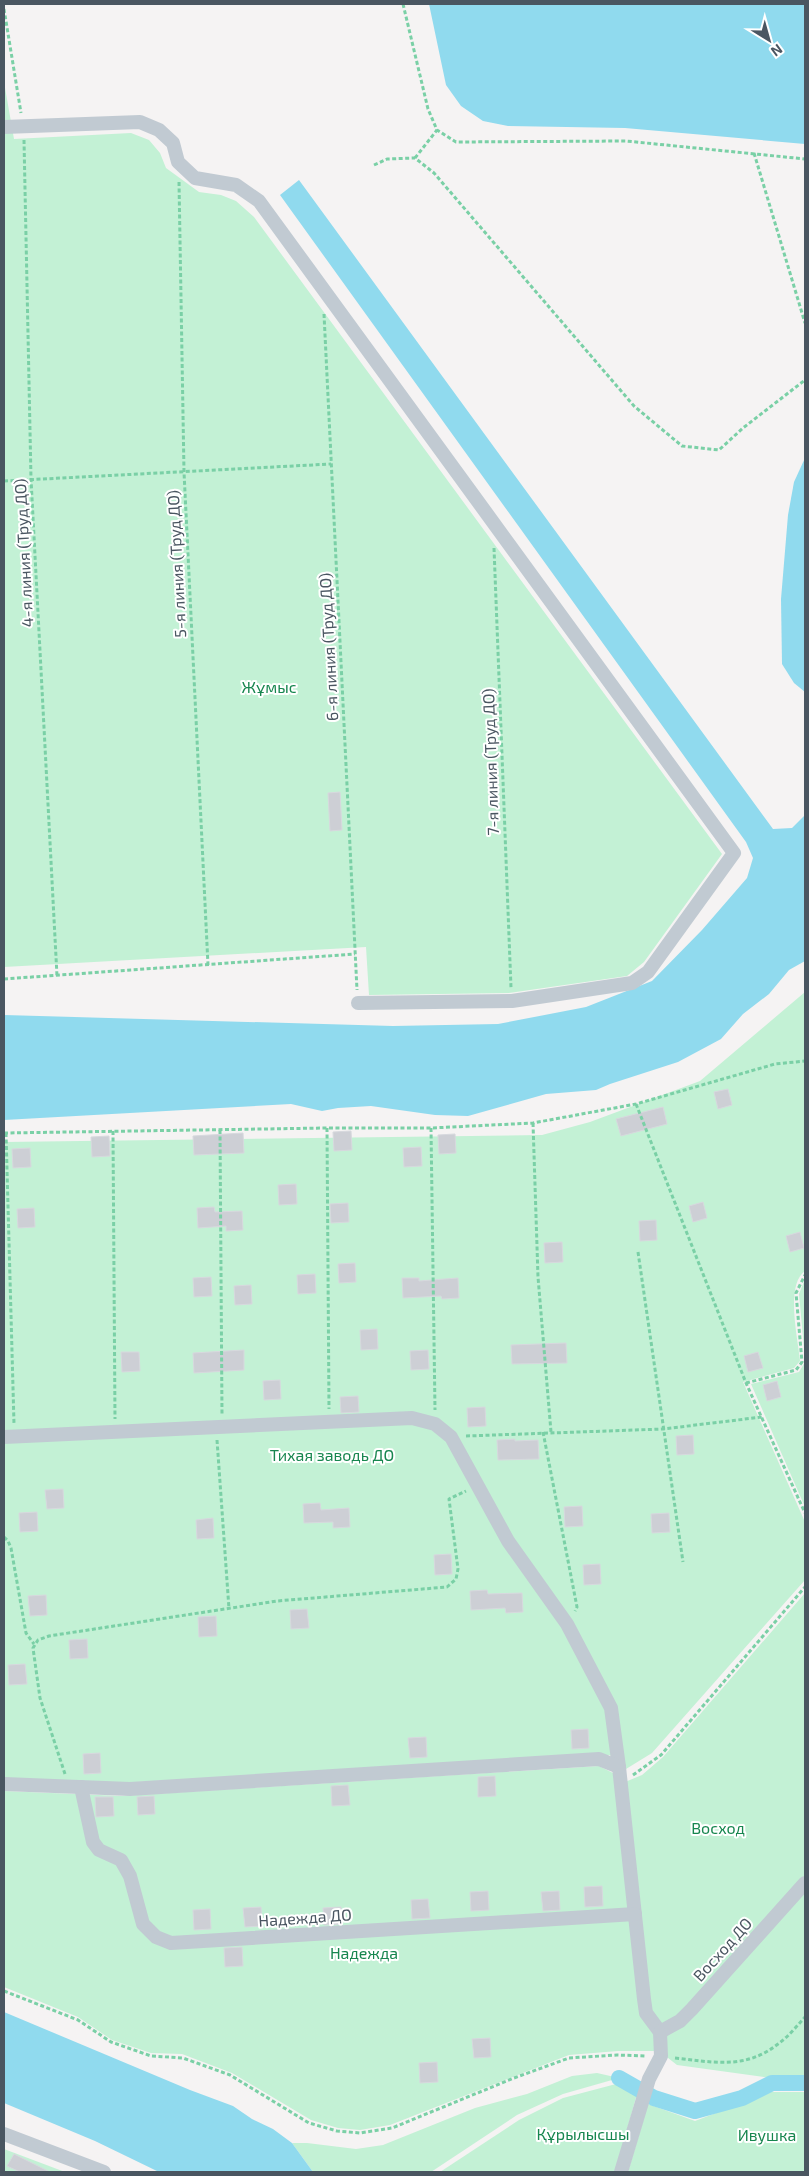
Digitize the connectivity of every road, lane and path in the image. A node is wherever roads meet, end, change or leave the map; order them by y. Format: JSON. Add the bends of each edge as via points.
{"nodes":[{"id":1,"x":403,"y":4,"type":"edge"},
{"id":2,"x":4,"y":9,"type":"edge"},
{"id":3,"x":4,"y":127,"type":"edge"},
{"id":4,"x":24,"y":128,"type":"junction"},
{"id":5,"x":437,"y":130,"type":"junction"},
{"id":6,"x":754,"y":153,"type":"junction"},
{"id":7,"x":415,"y":158,"type":"junction"},
{"id":8,"x":805,"y":159,"type":"edge"},
{"id":9,"x":178,"y":162,"type":"junction"},
{"id":10,"x":374,"y":165,"type":"dead end"},
{"id":11,"x":323,"y":289,"type":"junction"},
{"id":12,"x":805,"y":323,"type":"edge"},
{"id":13,"x":805,"y":380,"type":"edge"},
{"id":14,"x":331,"y":464,"type":"junction"},
{"id":15,"x":184,"y":472,"type":"junction"},
{"id":16,"x":31,"y":479,"type":"junction"},
{"id":17,"x":4,"y":480,"type":"edge"},
{"id":18,"x":493,"y":522,"type":"junction"},
{"id":19,"x":355,"y":954,"type":"junction"},
{"id":20,"x":208,"y":965,"type":"junction"},
{"id":21,"x":57,"y":976,"type":"junction"},
{"id":22,"x":4,"y":980,"type":"edge"},
{"id":23,"x":512,"y":1001,"type":"junction"},
{"id":24,"x":358,"y":1003,"type":"joint"},
{"id":25,"x":805,"y":1061,"type":"edge"},
{"id":26,"x":636,"y":1104,"type":"junction"},
{"id":27,"x":533,"y":1123,"type":"junction"},
{"id":28,"x":327,"y":1128,"type":"junction"},
{"id":29,"x":431,"y":1128,"type":"junction"},
{"id":30,"x":220,"y":1130,"type":"junction"},
{"id":31,"x":113,"y":1131,"type":"junction"},
{"id":32,"x":5,"y":1133,"type":"edge"},
{"id":33,"x":638,"y":1252,"type":"dead end"},
{"id":34,"x":805,"y":1275,"type":"edge"},
{"id":35,"x":746,"y":1383,"type":"junction"},
{"id":36,"x":762,"y":1417,"type":"junction"},
{"id":37,"x":329,"y":1422,"type":"junction"},
{"id":38,"x":435,"y":1424,"type":"junction"},
{"id":39,"x":219,"y":1427,"type":"junction"},
{"id":40,"x":663,"y":1429,"type":"junction"},
{"id":41,"x":115,"y":1432,"type":"junction"},
{"id":42,"x":543,"y":1432,"type":"junction"},
{"id":43,"x":550,"y":1432,"type":"junction"},
{"id":44,"x":9,"y":1437,"type":"edge"},
{"id":45,"x":451,"y":1437,"type":"junction"},
{"id":46,"x":478,"y":1485,"type":"junction"},
{"id":47,"x":805,"y":1513,"type":"edge"},
{"id":48,"x":4,"y":1537,"type":"edge"},
{"id":49,"x":683,"y":1562,"type":"dead end"},
{"id":50,"x":805,"y":1587,"type":"edge"},
{"id":51,"x":229,"y":1608,"type":"junction"},
{"id":52,"x":567,"y":1624,"type":"junction"},
{"id":53,"x":34,"y":1644,"type":"junction"},
{"id":54,"x":620,"y":1774,"type":"junction"},
{"id":55,"x":4,"y":1784,"type":"edge"},
{"id":56,"x":76,"y":1787,"type":"junction"},
{"id":57,"x":805,"y":1884,"type":"edge"},
{"id":58,"x":635,"y":1914,"type":"junction"},
{"id":59,"x":4,"y":1991,"type":"edge"},
{"id":60,"x":805,"y":2017,"type":"edge"},
{"id":61,"x":660,"y":2032,"type":"junction"},
{"id":62,"x":661,"y":2056,"type":"junction"},
{"id":63,"x":4,"y":2134,"type":"edge"},
{"id":64,"x":104,"y":2172,"type":"edge"},
{"id":65,"x":621,"y":2172,"type":"edge"}],
"edges":[{"from":1,"to":5,"type":"path","via":[[428,109]]},
{"from":2,"to":4,"type":"path","name":"4-я линия (Труд ДО)"},
{"from":3,"to":4,"type":"street"},
{"from":4,"to":9,"type":"street","via":[[140,122],[160,130],[173,143]]},
{"from":4,"to":16,"type":"path","name":"4-я линия (Труд ДО)"},
{"from":5,"to":6,"type":"path","via":[[456,142],[626,141]]},
{"from":5,"to":7,"type":"path"},
{"from":6,"to":8,"type":"path"},
{"from":6,"to":12,"type":"path"},
{"from":7,"to":10,"type":"path","via":[[388,159]]},
{"from":7,"to":13,"type":"path","via":[[434,172],[634,406],[682,446],[719,450]]},
{"from":9,"to":11,"type":"street","via":[[195,178],[236,184],[259,201]]},
{"from":9,"to":15,"type":"path","name":"5-я линия (Труд ДО)"},
{"from":11,"to":14,"type":"path","name":"6-я линия (Труд ДО)"},
{"from":11,"to":18,"type":"street"},
{"from":14,"to":15,"type":"path"},
{"from":14,"to":19,"type":"path","name":"6-я линия (Труд ДО)"},
{"from":15,"to":16,"type":"path"},
{"from":15,"to":20,"type":"path","name":"5-я линия (Труд ДО)"},
{"from":16,"to":17,"type":"path"},
{"from":16,"to":21,"type":"path","name":"4-я линия (Труд ДО)"},
{"from":18,"to":23,"type":"path","name":"7-я линия (Труд ДО)"},
{"from":18,"to":23,"type":"street","via":[[734,853],[648,972],[632,983]]},
{"from":19,"to":20,"type":"path"},
{"from":19,"to":24,"type":"path","name":"6-я линия (Труд ДО)"},
{"from":20,"to":21,"type":"path"},
{"from":21,"to":22,"type":"path"},
{"from":23,"to":24,"type":"street"},
{"from":25,"to":26,"type":"path","via":[[775,1064]]},
{"from":26,"to":27,"type":"path"},
{"from":26,"to":35,"type":"path"},
{"from":27,"to":29,"type":"path"},
{"from":27,"to":43,"type":"path","via":[[538,1277]]},
{"from":28,"to":29,"type":"path"},
{"from":28,"to":30,"type":"path"},
{"from":28,"to":37,"type":"path"},
{"from":29,"to":38,"type":"path"},
{"from":30,"to":31,"type":"path"},
{"from":30,"to":39,"type":"path"},
{"from":31,"to":32,"type":"path"},
{"from":31,"to":41,"type":"path"},
{"from":32,"to":44,"type":"path"},
{"from":33,"to":40,"type":"path"},
{"from":34,"to":35,"type":"path","via":[[796,1293],[802,1362],[796,1370]]},
{"from":35,"to":36,"type":"path"},
{"from":36,"to":40,"type":"path"},
{"from":36,"to":47,"type":"path"},
{"from":37,"to":38,"type":"street","via":[[412,1418]]},
{"from":37,"to":39,"type":"street"},
{"from":38,"to":45,"type":"street"},
{"from":39,"to":41,"type":"street"},
{"from":39,"to":51,"type":"path"},
{"from":40,"to":43,"type":"path"},
{"from":40,"to":49,"type":"path"},
{"from":41,"to":44,"type":"street"},
{"from":42,"to":43,"type":"path"},
{"from":42,"to":45,"type":"path"},
{"from":42,"to":52,"type":"path","via":[[576,1607]]},
{"from":45,"to":46,"type":"street"},
{"from":46,"to":51,"type":"path","via":[[448,1499],[458,1569],[456,1579],[447,1587]]},
{"from":46,"to":52,"type":"street","via":[[508,1541]]},
{"from":48,"to":53,"type":"path","via":[[11,1548],[26,1633]]},
{"from":50,"to":54,"type":"path","via":[[661,1755],[637,1773]]},
{"from":51,"to":53,"type":"path","via":[[49,1636]]},
{"from":52,"to":54,"type":"street","via":[[611,1708]]},
{"from":53,"to":56,"type":"path","via":[[40,1698]]},
{"from":54,"to":56,"type":"street","via":[[598,1759],[130,1789]]},
{"from":54,"to":58,"type":"street"},
{"from":55,"to":56,"type":"street"},
{"from":56,"to":58,"type":"street","name":"Надежда ДО","via":[[93,1842],[99,1850],[122,1860],[130,1876],[142,1924],[156,1937],[171,1943]]},
{"from":57,"to":61,"type":"street","name":"Восход ДО","via":[[680,2022]]},
{"from":58,"to":61,"type":"street","via":[[646,2013]]},
{"from":59,"to":62,"type":"path","via":[[78,2020],[111,2042],[151,2056],[183,2058],[230,2075],[309,2123],[337,2131],[360,2133],[392,2128],[569,2058]]},
{"from":60,"to":62,"type":"path","via":[[778,2044],[754,2059],[731,2063]]},
{"from":61,"to":62,"type":"street"},
{"from":62,"to":65,"type":"street","via":[[649,2079]]},
{"from":63,"to":64,"type":"street"}]}
